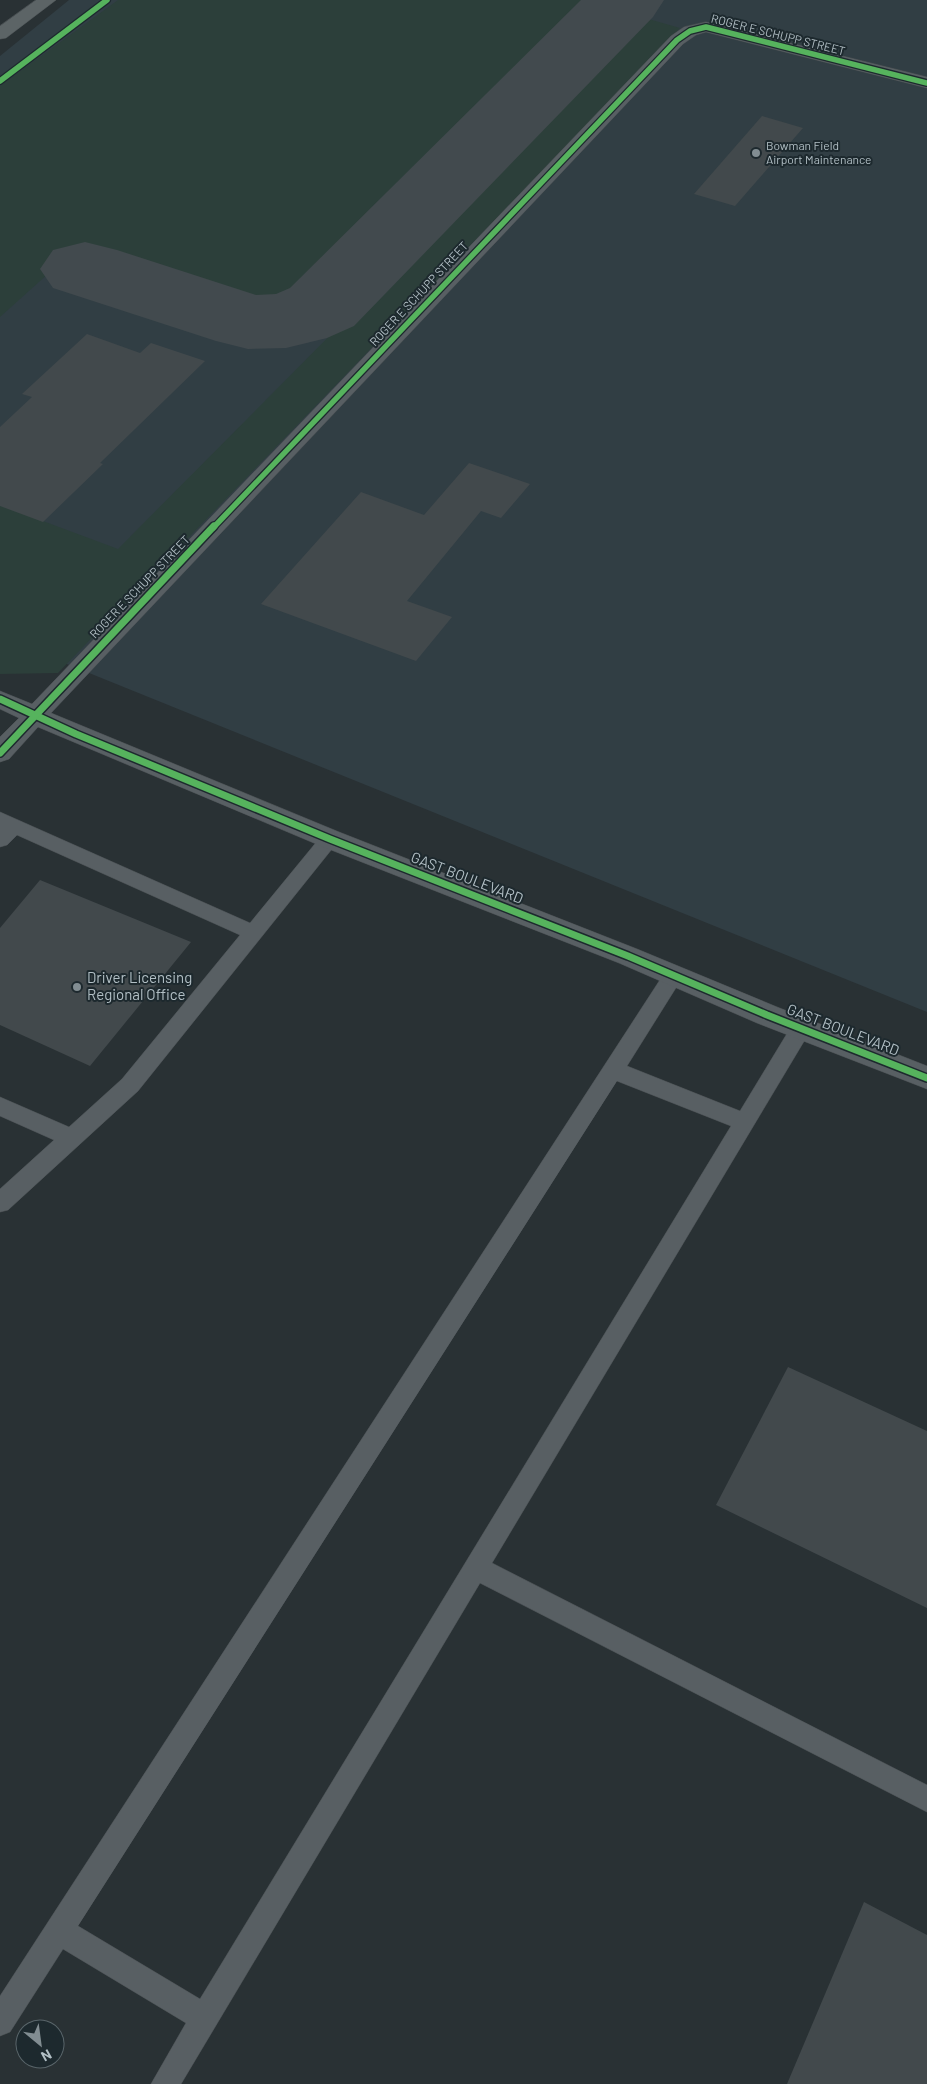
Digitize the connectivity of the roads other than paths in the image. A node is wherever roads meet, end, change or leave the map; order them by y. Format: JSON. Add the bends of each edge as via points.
{"nodes":[{"id":1,"x":47,"y":0,"type":"edge"},
{"id":2,"x":0,"y":34,"type":"edge"},
{"id":3,"x":927,"y":83,"type":"edge"},
{"id":4,"x":0,"y":699,"type":"edge"},
{"id":5,"x":36,"y":715,"type":"junction"},
{"id":6,"x":0,"y":753,"type":"edge"},
{"id":7,"x":7,"y":822,"type":"edge"},
{"id":8,"x":330,"y":839,"type":"junction"},
{"id":9,"x":0,"y":840,"type":"edge"},
{"id":10,"x":254,"y":933,"type":"junction"},
{"id":11,"x":674,"y":975,"type":"junction"},
{"id":12,"x":801,"y":1028,"type":"junction"},
{"id":13,"x":613,"y":1070,"type":"junction"},
{"id":14,"x":927,"y":1078,"type":"edge"},
{"id":15,"x":0,"y":1106,"type":"edge"},
{"id":16,"x":746,"y":1122,"type":"junction"},
{"id":17,"x":70,"y":1138,"type":"junction"},
{"id":18,"x":0,"y":1204,"type":"edge"},
{"id":19,"x":476,"y":1568,"type":"junction"},
{"id":20,"x":927,"y":1799,"type":"edge"},
{"id":21,"x":59,"y":1930,"type":"junction"},
{"id":22,"x":204,"y":2018,"type":"junction"},
{"id":23,"x":0,"y":2022,"type":"edge"},
{"id":24,"x":164,"y":2084,"type":"edge"}],
"edges":[{"from":1,"to":2,"type":"main road"},
{"from":3,"to":5,"type":"street","name":"ROGER E SCHUPP STREET","via":[[706,27],[677,40]]},
{"from":4,"to":5,"type":"street","name":"GAST BOULEVARD"},
{"from":5,"to":6,"type":"street","name":"ROGER E SCHUPP STREET"},
{"from":5,"to":8,"type":"street","name":"GAST BOULEVARD"},
{"from":7,"to":9,"type":"lane"},
{"from":7,"to":10,"type":"lane"},
{"from":8,"to":10,"type":"lane"},
{"from":8,"to":11,"type":"street","name":"GAST BOULEVARD"},
{"from":10,"to":17,"type":"lane","via":[[130,1085]]},
{"from":11,"to":12,"type":"street","name":"GAST BOULEVARD"},
{"from":11,"to":13,"type":"lane"},
{"from":12,"to":14,"type":"street","name":"GAST BOULEVARD"},
{"from":12,"to":16,"type":"lane"},
{"from":13,"to":16,"type":"lane"},
{"from":13,"to":21,"type":"lane"},
{"from":15,"to":17,"type":"lane"},
{"from":16,"to":19,"type":"lane"},
{"from":17,"to":18,"type":"lane"},
{"from":19,"to":20,"type":"lane"},
{"from":19,"to":22,"type":"lane"},
{"from":21,"to":22,"type":"lane"},
{"from":21,"to":23,"type":"lane"},
{"from":22,"to":24,"type":"lane"}]}
